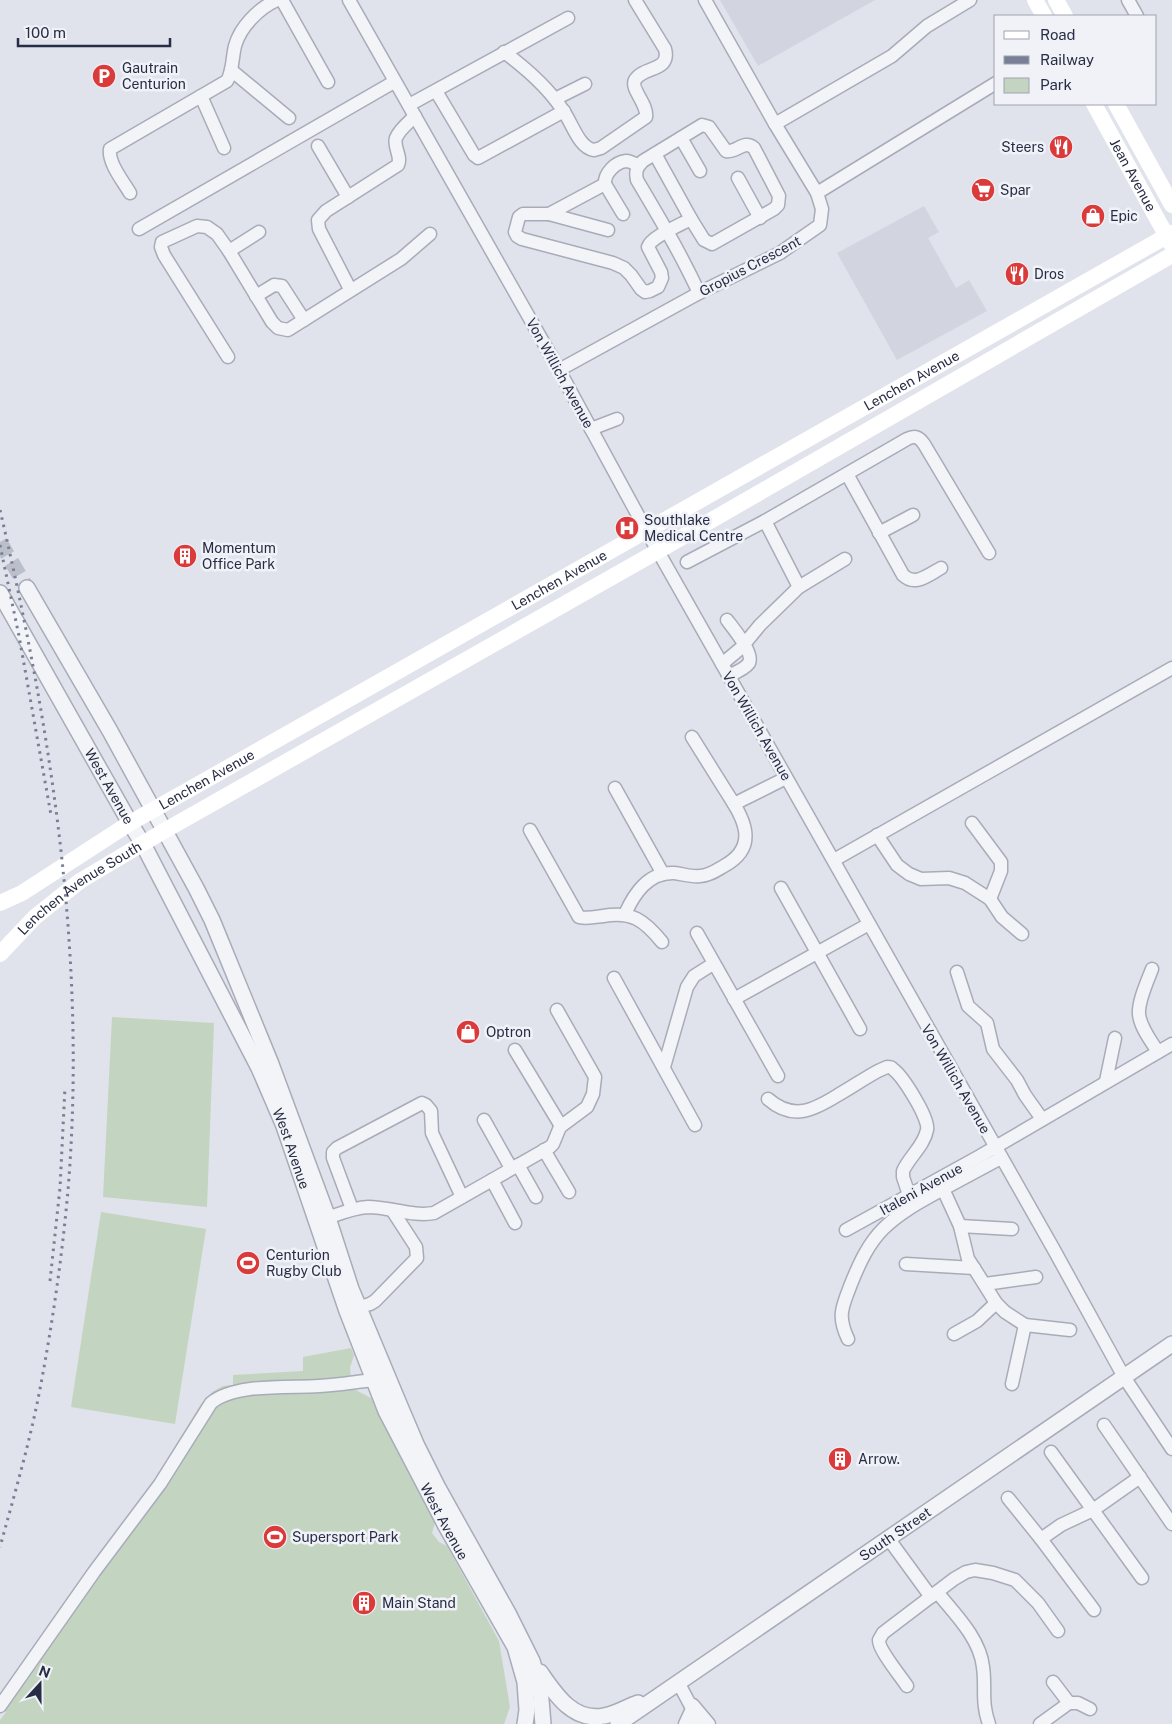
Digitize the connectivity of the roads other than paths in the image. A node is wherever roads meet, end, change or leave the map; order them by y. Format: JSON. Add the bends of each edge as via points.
{"nodes":[{"id":1,"x":348,"y":0,"type":"edge"},
{"id":2,"x":635,"y":0,"type":"edge"},
{"id":3,"x":705,"y":0,"type":"edge"},
{"id":4,"x":970,"y":0,"type":"edge"},
{"id":5,"x":1035,"y":0,"type":"edge"},
{"id":6,"x":1056,"y":0,"type":"edge"},
{"id":7,"x":1128,"y":0,"type":"edge"},
{"id":8,"x":275,"y":1,"type":"edge"},
{"id":9,"x":1043,"y":15,"type":"edge"},
{"id":10,"x":1064,"y":15,"type":"edge"},
{"id":11,"x":1136,"y":15,"type":"edge"},
{"id":12,"x":568,"y":18,"type":"dead end"},
{"id":13,"x":504,"y":52,"type":"junction"},
{"id":14,"x":231,"y":70,"type":"junction"},
{"id":15,"x":328,"y":82,"type":"dead end"},
{"id":16,"x":394,"y":82,"type":"junction"},
{"id":17,"x":585,"y":84,"type":"dead end"},
{"id":18,"x":994,"y":84,"type":"edge"},
{"id":19,"x":436,"y":91,"type":"junction"},
{"id":20,"x":200,"y":96,"type":"junction"},
{"id":21,"x":555,"y":100,"type":"junction"},
{"id":22,"x":1095,"y":105,"type":"edge"},
{"id":23,"x":1117,"y":105,"type":"edge"},
{"id":24,"x":412,"y":111,"type":"junction"},
{"id":25,"x":564,"y":111,"type":"junction"},
{"id":26,"x":289,"y":118,"type":"dead end"},
{"id":27,"x":775,"y":124,"type":"junction"},
{"id":28,"x":681,"y":138,"type":"junction"},
{"id":29,"x":318,"y":146,"type":"dead end"},
{"id":30,"x":224,"y":148,"type":"dead end"},
{"id":31,"x":655,"y":154,"type":"junction"},
{"id":32,"x":638,"y":166,"type":"junction"},
{"id":33,"x":700,"y":171,"type":"dead end"},
{"id":34,"x":738,"y":178,"type":"dead end"},
{"id":35,"x":605,"y":184,"type":"junction"},
{"id":36,"x":130,"y":193,"type":"dead end"},
{"id":37,"x":817,"y":193,"type":"junction"},
{"id":38,"x":348,"y":198,"type":"junction"},
{"id":39,"x":1172,"y":205,"type":"edge"},
{"id":40,"x":549,"y":214,"type":"junction"},
{"id":41,"x":623,"y":214,"type":"dead end"},
{"id":42,"x":760,"y":218,"type":"junction"},
{"id":43,"x":691,"y":219,"type":"junction"},
{"id":44,"x":139,"y":229,"type":"dead end"},
{"id":45,"x":608,"y":230,"type":"dead end"},
{"id":46,"x":259,"y":232,"type":"dead end"},
{"id":47,"x":667,"y":232,"type":"junction"},
{"id":48,"x":430,"y":234,"type":"dead end"},
{"id":49,"x":1170,"y":238,"type":"edge"},
{"id":50,"x":229,"y":251,"type":"junction"},
{"id":51,"x":1172,"y":256,"type":"edge"},
{"id":52,"x":350,"y":289,"type":"junction"},
{"id":53,"x":699,"y":293,"type":"junction"},
{"id":54,"x":256,"y":296,"type":"junction"},
{"id":55,"x":304,"y":320,"type":"junction"},
{"id":56,"x":228,"y":357,"type":"dead end"},
{"id":57,"x":559,"y":370,"type":"junction"},
{"id":58,"x":617,"y":420,"type":"dead end"},
{"id":59,"x":591,"y":429,"type":"junction"},
{"id":60,"x":848,"y":474,"type":"junction"},
{"id":61,"x":913,"y":515,"type":"dead end"},
{"id":62,"x":765,"y":521,"type":"junction"},
{"id":63,"x":646,"y":530,"type":"junction"},
{"id":64,"x":879,"y":533,"type":"junction"},
{"id":65,"x":658,"y":551,"type":"junction"},
{"id":66,"x":989,"y":553,"type":"dead end"},
{"id":67,"x":844,"y":559,"type":"dead end"},
{"id":68,"x":687,"y":562,"type":"dead end"},
{"id":69,"x":942,"y":568,"type":"dead end"},
{"id":70,"x":799,"y":587,"type":"junction"},
{"id":71,"x":27,"y":588,"type":"tunnel mouth"},
{"id":72,"x":0,"y":593,"type":"edge"},
{"id":73,"x":727,"y":620,"type":"dead end"},
{"id":74,"x":744,"y":644,"type":"junction"},
{"id":75,"x":722,"y":664,"type":"junction"},
{"id":76,"x":1172,"y":668,"type":"edge"},
{"id":77,"x":728,"y":676,"type":"junction"},
{"id":78,"x":692,"y":737,"type":"dead end"},
{"id":79,"x":786,"y":778,"type":"junction"},
{"id":80,"x":616,"y":788,"type":"dead end"},
{"id":81,"x":734,"y":804,"type":"junction"},
{"id":82,"x":152,"y":811,"type":"junction"},
{"id":83,"x":130,"y":823,"type":"junction"},
{"id":84,"x":972,"y":823,"type":"dead end"},
{"id":85,"x":530,"y":830,"type":"dead end"},
{"id":86,"x":164,"y":831,"type":"junction"},
{"id":87,"x":877,"y":835,"type":"junction"},
{"id":88,"x":143,"y":844,"type":"junction"},
{"id":89,"x":834,"y":860,"type":"junction"},
{"id":90,"x":663,"y":874,"type":"junction"},
{"id":91,"x":781,"y":888,"type":"dead end"},
{"id":92,"x":990,"y":899,"type":"junction"},
{"id":93,"x":0,"y":903,"type":"edge"},
{"id":94,"x":625,"y":914,"type":"junction"},
{"id":95,"x":869,"y":924,"type":"junction"},
{"id":96,"x":696,"y":932,"type":"dead end"},
{"id":97,"x":1022,"y":934,"type":"dead end"},
{"id":98,"x":662,"y":942,"type":"dead end"},
{"id":99,"x":0,"y":954,"type":"edge"},
{"id":100,"x":817,"y":954,"type":"junction"},
{"id":101,"x":713,"y":964,"type":"junction"},
{"id":102,"x":1152,"y":968,"type":"dead end"},
{"id":103,"x":957,"y":972,"type":"dead end"},
{"id":104,"x":614,"y":978,"type":"dead end"},
{"id":105,"x":734,"y":999,"type":"junction"},
{"id":106,"x":557,"y":1010,"type":"dead end"},
{"id":107,"x":860,"y":1029,"type":"dead end"},
{"id":108,"x":1115,"y":1038,"type":"dead end"},
{"id":109,"x":1172,"y":1044,"type":"edge"},
{"id":110,"x":515,"y":1050,"type":"dead end"},
{"id":111,"x":1158,"y":1052,"type":"junction"},
{"id":112,"x":664,"y":1067,"type":"junction"},
{"id":113,"x":778,"y":1076,"type":"dead end"},
{"id":114,"x":1106,"y":1081,"type":"junction"},
{"id":115,"x":768,"y":1099,"type":"dead end"},
{"id":116,"x":1042,"y":1119,"type":"junction"},
{"id":117,"x":484,"y":1120,"type":"dead end"},
{"id":118,"x":695,"y":1125,"type":"dead end"},
{"id":119,"x":561,"y":1126,"type":"junction"},
{"id":120,"x":544,"y":1150,"type":"junction"},
{"id":121,"x":998,"y":1153,"type":"junction"},
{"id":122,"x":514,"y":1166,"type":"junction"},
{"id":123,"x":492,"y":1180,"type":"junction"},
{"id":124,"x":943,"y":1189,"type":"junction"},
{"id":125,"x":568,"y":1192,"type":"dead end"},
{"id":126,"x":909,"y":1195,"type":"junction"},
{"id":127,"x":462,"y":1197,"type":"junction"},
{"id":128,"x":536,"y":1197,"type":"dead end"},
{"id":129,"x":352,"y":1209,"type":"junction"},
{"id":130,"x":392,"y":1210,"type":"junction"},
{"id":131,"x":322,"y":1219,"type":"junction"},
{"id":132,"x":515,"y":1223,"type":"dead end"},
{"id":133,"x":960,"y":1226,"type":"junction"},
{"id":134,"x":1012,"y":1228,"type":"dead end"},
{"id":135,"x":846,"y":1230,"type":"dead end"},
{"id":136,"x":906,"y":1264,"type":"dead end"},
{"id":137,"x":974,"y":1268,"type":"junction"},
{"id":138,"x":1036,"y":1277,"type":"dead end"},
{"id":139,"x":985,"y":1284,"type":"junction"},
{"id":140,"x":996,"y":1303,"type":"junction"},
{"id":141,"x":353,"y":1309,"type":"junction"},
{"id":142,"x":1026,"y":1325,"type":"junction"},
{"id":143,"x":1070,"y":1330,"type":"dead end"},
{"id":144,"x":954,"y":1334,"type":"dead end"},
{"id":145,"x":848,"y":1339,"type":"dead end"},
{"id":146,"x":1172,"y":1344,"type":"edge"},
{"id":147,"x":1124,"y":1377,"type":"junction"},
{"id":148,"x":373,"y":1380,"type":"junction"},
{"id":149,"x":1012,"y":1384,"type":"dead end"},
{"id":150,"x":1104,"y":1425,"type":"dead end"},
{"id":151,"x":1172,"y":1449,"type":"edge"},
{"id":152,"x":1052,"y":1452,"type":"dead end"},
{"id":153,"x":1140,"y":1477,"type":"junction"},
{"id":154,"x":1008,"y":1498,"type":"dead end"},
{"id":155,"x":1093,"y":1510,"type":"junction"},
{"id":156,"x":1172,"y":1524,"type":"edge"},
{"id":157,"x":888,"y":1538,"type":"junction"},
{"id":158,"x":1041,"y":1539,"type":"junction"},
{"id":159,"x":1142,"y":1578,"type":"dead end"},
{"id":160,"x":934,"y":1594,"type":"junction"},
{"id":161,"x":1094,"y":1610,"type":"dead end"},
{"id":162,"x":1058,"y":1631,"type":"dead end"},
{"id":163,"x":532,"y":1660,"type":"junction"},
{"id":164,"x":678,"y":1682,"type":"junction"},
{"id":165,"x":1053,"y":1682,"type":"dead end"},
{"id":166,"x":908,"y":1686,"type":"dead end"},
{"id":167,"x":663,"y":1692,"type":"junction"},
{"id":168,"x":1069,"y":1703,"type":"junction"},
{"id":169,"x":690,"y":1705,"type":"junction"},
{"id":170,"x":0,"y":1706,"type":"edge"},
{"id":171,"x":1090,"y":1709,"type":"dead end"},
{"id":172,"x":525,"y":1724,"type":"edge"},
{"id":173,"x":543,"y":1724,"type":"edge"},
{"id":174,"x":618,"y":1724,"type":"edge"},
{"id":175,"x":684,"y":1724,"type":"edge"},
{"id":176,"x":695,"y":1724,"type":"edge"},
{"id":177,"x":709,"y":1724,"type":"edge"},
{"id":178,"x":989,"y":1724,"type":"edge"},
{"id":179,"x":1040,"y":1724,"type":"edge"}],
"edges":[{"from":1,"to":16,"type":"street","name":"Von Willich Avenue"},
{"from":2,"to":25,"type":"street","via":[[666,52],[663,64],[640,75],[634,83],[646,107],[646,117],[594,150],[584,146]]},
{"from":3,"to":27,"type":"street","name":"Gropius Crescent"},
{"from":4,"to":27,"type":"street","via":[[927,26],[892,56]]},
{"from":5,"to":9,"type":"main road"},
{"from":6,"to":10,"type":"main road"},
{"from":7,"to":11,"type":"street"},
{"from":8,"to":14,"type":"street","via":[[257,13],[240,34]]},
{"from":8,"to":15,"type":"street"},
{"from":12,"to":13,"type":"street"},
{"from":13,"to":19,"type":"street"},
{"from":13,"to":21,"type":"street","via":[[532,74]]},
{"from":14,"to":20,"type":"street","via":[[227,81]]},
{"from":14,"to":26,"type":"street"},
{"from":16,"to":24,"type":"street","name":"Von Willich Avenue"},
{"from":16,"to":44,"type":"street"},
{"from":17,"to":21,"type":"street"},
{"from":18,"to":37,"type":"street"},
{"from":19,"to":24,"type":"street"},
{"from":19,"to":25,"type":"street","via":[[478,158]]},
{"from":20,"to":30,"type":"street"},
{"from":20,"to":36,"type":"street","via":[[110,149],[112,163]]},
{"from":21,"to":25,"type":"street"},
{"from":22,"to":49,"type":"main road","name":"Jean Avenue"},
{"from":23,"to":39,"type":"main road","name":"Jean Avenue"},
{"from":24,"to":38,"type":"street","via":[[396,138],[398,165]]},
{"from":24,"to":57,"type":"street","name":"Von Willich Avenue"},
{"from":27,"to":37,"type":"street","name":"Gropius Crescent"},
{"from":28,"to":31,"type":"street"},
{"from":28,"to":33,"type":"street"},
{"from":28,"to":42,"type":"street","via":[[705,125],[726,151],[746,144],[754,148],[779,196],[778,205]]},
{"from":29,"to":38,"type":"street"},
{"from":31,"to":32,"type":"street"},
{"from":31,"to":43,"type":"street"},
{"from":32,"to":35,"type":"street","via":[[624,161],[608,171]]},
{"from":32,"to":47,"type":"street","via":[[637,180]]},
{"from":34,"to":42,"type":"street"},
{"from":35,"to":40,"type":"street"},
{"from":35,"to":41,"type":"street"},
{"from":37,"to":53,"type":"street","name":"Gropius Crescent","via":[[822,214],[820,225],[780,253]]},
{"from":38,"to":52,"type":"street","via":[[326,211],[317,222]]},
{"from":40,"to":45,"type":"street"},
{"from":40,"to":47,"type":"street","via":[[522,214],[514,232],[516,236],[613,263],[624,268],[644,292],[658,287],[662,278],[648,248],[650,243]]},
{"from":42,"to":43,"type":"street","via":[[712,244],[704,240]]},
{"from":43,"to":47,"type":"street"},
{"from":46,"to":50,"type":"street"},
{"from":47,"to":53,"type":"street"},
{"from":48,"to":52,"type":"street","via":[[401,259]]},
{"from":49,"to":63,"type":"main road","name":"Lenchen Avenue"},
{"from":50,"to":54,"type":"street"},
{"from":50,"to":56,"type":"street","via":[[217,234],[201,226],[162,242],[161,247]]},
{"from":51,"to":65,"type":"main road","name":"Lenchen Avenue"},
{"from":52,"to":55,"type":"street"},
{"from":53,"to":57,"type":"street","name":"Gropius Crescent"},
{"from":54,"to":55,"type":"street","via":[[278,328],[288,330]]},
{"from":54,"to":55,"type":"street","via":[[274,285],[282,286]]},
{"from":57,"to":59,"type":"street","name":"Von Willich Avenue"},
{"from":58,"to":59,"type":"street"},
{"from":59,"to":63,"type":"street","name":"Von Willich Avenue"},
{"from":60,"to":62,"type":"street"},
{"from":60,"to":64,"type":"street"},
{"from":60,"to":66,"type":"street","via":[[907,439],[918,437]]},
{"from":61,"to":64,"type":"street"},
{"from":62,"to":68,"type":"street"},
{"from":62,"to":70,"type":"street"},
{"from":63,"to":65,"type":"street","name":"Von Willich Avenue"},
{"from":63,"to":82,"type":"main road","name":"Lenchen Avenue"},
{"from":64,"to":69,"type":"street","via":[[908,580],[914,581]]},
{"from":65,"to":75,"type":"street","name":"Von Willich Avenue"},
{"from":65,"to":86,"type":"main road","name":"Lenchen Avenue"},
{"from":67,"to":70,"type":"street"},
{"from":70,"to":74,"type":"street"},
{"from":71,"to":82,"type":"street","name":"West Avenue"},
{"from":72,"to":83,"type":"street","name":"West Avenue"},
{"from":73,"to":74,"type":"street"},
{"from":74,"to":75,"type":"street"},
{"from":74,"to":77,"type":"street","via":[[750,659],[748,664]]},
{"from":75,"to":77,"type":"street","name":"Von Willich Avenue"},
{"from":76,"to":87,"type":"street"},
{"from":77,"to":79,"type":"street","name":"Von Willich Avenue"},
{"from":78,"to":81,"type":"street"},
{"from":79,"to":81,"type":"street"},
{"from":79,"to":89,"type":"street","name":"Von Willich Avenue"},
{"from":80,"to":90,"type":"street"},
{"from":81,"to":90,"type":"street","via":[[746,836],[736,858],[703,876]]},
{"from":82,"to":83,"type":"main road","name":"Lenchen Avenue"},
{"from":82,"to":86,"type":"street","name":"West Avenue"},
{"from":83,"to":88,"type":"street","name":"West Avenue"},
{"from":83,"to":93,"type":"main road","name":"Lenchen Avenue"},
{"from":84,"to":92,"type":"street","via":[[1001,862],[1001,871]]},
{"from":85,"to":94,"type":"street","via":[[579,917]]},
{"from":86,"to":88,"type":"main road","name":"Lenchen Avenue South"},
{"from":86,"to":131,"type":"street","name":"West Avenue","via":[[212,920],[275,1073]]},
{"from":87,"to":89,"type":"street"},
{"from":87,"to":92,"type":"street","via":[[897,865],[909,874],[921,878],[957,879]]},
{"from":88,"to":99,"type":"main road","name":"Lenchen Avenue South","via":[[80,881],[35,917]]},
{"from":88,"to":131,"type":"street","name":"West Avenue","via":[[259,1068]]},
{"from":89,"to":95,"type":"street","name":"Von Willich Avenue"},
{"from":90,"to":94,"type":"street","via":[[643,886]]},
{"from":91,"to":100,"type":"street"},
{"from":92,"to":97,"type":"street","via":[[1002,917]]},
{"from":94,"to":98,"type":"street","via":[[644,923]]},
{"from":95,"to":100,"type":"street"},
{"from":95,"to":121,"type":"street","name":"Von Willich Avenue"},
{"from":96,"to":101,"type":"street"},
{"from":100,"to":105,"type":"street"},
{"from":100,"to":107,"type":"street"},
{"from":101,"to":105,"type":"street"},
{"from":101,"to":112,"type":"street","via":[[694,976],[686,987]]},
{"from":102,"to":111,"type":"street","via":[[1139,1013]]},
{"from":103,"to":116,"type":"street","via":[[968,1006],[988,1023],[993,1049]]},
{"from":104,"to":112,"type":"street"},
{"from":105,"to":113,"type":"street"},
{"from":106,"to":119,"type":"street","via":[[595,1077],[588,1107]]},
{"from":108,"to":114,"type":"street"},
{"from":109,"to":111,"type":"street"},
{"from":110,"to":119,"type":"street"},
{"from":111,"to":114,"type":"street"},
{"from":112,"to":118,"type":"street"},
{"from":114,"to":116,"type":"street"},
{"from":115,"to":126,"type":"street","via":[[782,1109],[810,1110],[878,1071],[887,1067],[894,1069],[924,1115],[928,1127],[903,1171]]},
{"from":116,"to":121,"type":"street"},
{"from":117,"to":122,"type":"street"},
{"from":119,"to":120,"type":"street","via":[[553,1144]]},
{"from":120,"to":122,"type":"street"},
{"from":120,"to":125,"type":"street"},
{"from":121,"to":124,"type":"street"},
{"from":121,"to":126,"type":"street","name":"Italeni Avenue"},
{"from":121,"to":147,"type":"street","name":"Von Willich Avenue"},
{"from":122,"to":123,"type":"street"},
{"from":122,"to":128,"type":"street"},
{"from":123,"to":127,"type":"street"},
{"from":123,"to":132,"type":"street"},
{"from":124,"to":133,"type":"street"},
{"from":124,"to":145,"type":"street","via":[[895,1218],[869,1247],[841,1310],[842,1326]]},
{"from":126,"to":135,"type":"street","name":"Italeni Avenue"},
{"from":127,"to":129,"type":"street","via":[[432,1130],[431,1111],[422,1103],[333,1152]]},
{"from":127,"to":130,"type":"street","via":[[428,1214]]},
{"from":129,"to":130,"type":"street"},
{"from":129,"to":131,"type":"street"},
{"from":130,"to":141,"type":"street","via":[[416,1247],[417,1258],[375,1301]]},
{"from":131,"to":141,"type":"street","name":"West Avenue","via":[[351,1289]]},
{"from":133,"to":134,"type":"street"},
{"from":133,"to":137,"type":"street","via":[[968,1259]]},
{"from":136,"to":137,"type":"street"},
{"from":137,"to":139,"type":"street"},
{"from":138,"to":139,"type":"street"},
{"from":139,"to":140,"type":"street"},
{"from":140,"to":142,"type":"street"},
{"from":140,"to":144,"type":"street","via":[[977,1321]]},
{"from":141,"to":148,"type":"street","name":"West Avenue"},
{"from":141,"to":163,"type":"street","name":"West Avenue","via":[[438,1488]]},
{"from":142,"to":143,"type":"street"},
{"from":142,"to":149,"type":"street"},
{"from":146,"to":147,"type":"street","name":"South Street"},
{"from":147,"to":151,"type":"street","name":"Von Willich Avenue"},
{"from":147,"to":157,"type":"street","name":"South Street"},
{"from":148,"to":170,"type":"street","via":[[245,1390],[223,1395],[211,1403],[160,1484]]},
{"from":148,"to":172,"type":"street","name":"West Avenue","via":[[428,1493],[512,1641],[525,1682]]},
{"from":150,"to":153,"type":"street"},
{"from":152,"to":155,"type":"street"},
{"from":153,"to":155,"type":"street"},
{"from":153,"to":156,"type":"street"},
{"from":154,"to":158,"type":"street"},
{"from":155,"to":158,"type":"street"},
{"from":155,"to":159,"type":"street"},
{"from":157,"to":160,"type":"street"},
{"from":157,"to":164,"type":"street","name":"South Street"},
{"from":158,"to":161,"type":"street"},
{"from":160,"to":162,"type":"street","via":[[966,1572],[975,1570],[1000,1575],[1016,1580]]},
{"from":160,"to":166,"type":"street","via":[[883,1633],[879,1640]]},
{"from":160,"to":178,"type":"street","via":[[966,1628],[980,1653],[984,1706]]},
{"from":163,"to":167,"type":"street","via":[[558,1698],[584,1715],[606,1716]]},
{"from":163,"to":173,"type":"street","name":"West Avenue","via":[[541,1693]]},
{"from":164,"to":167,"type":"street","name":"South Street"},
{"from":164,"to":169,"type":"street"},
{"from":165,"to":168,"type":"street"},
{"from":167,"to":174,"type":"street","name":"South Street"},
{"from":168,"to":171,"type":"street"},
{"from":168,"to":179,"type":"street"},
{"from":169,"to":175,"type":"street"},
{"from":169,"to":176,"type":"street"},
{"from":169,"to":177,"type":"street"}]}
